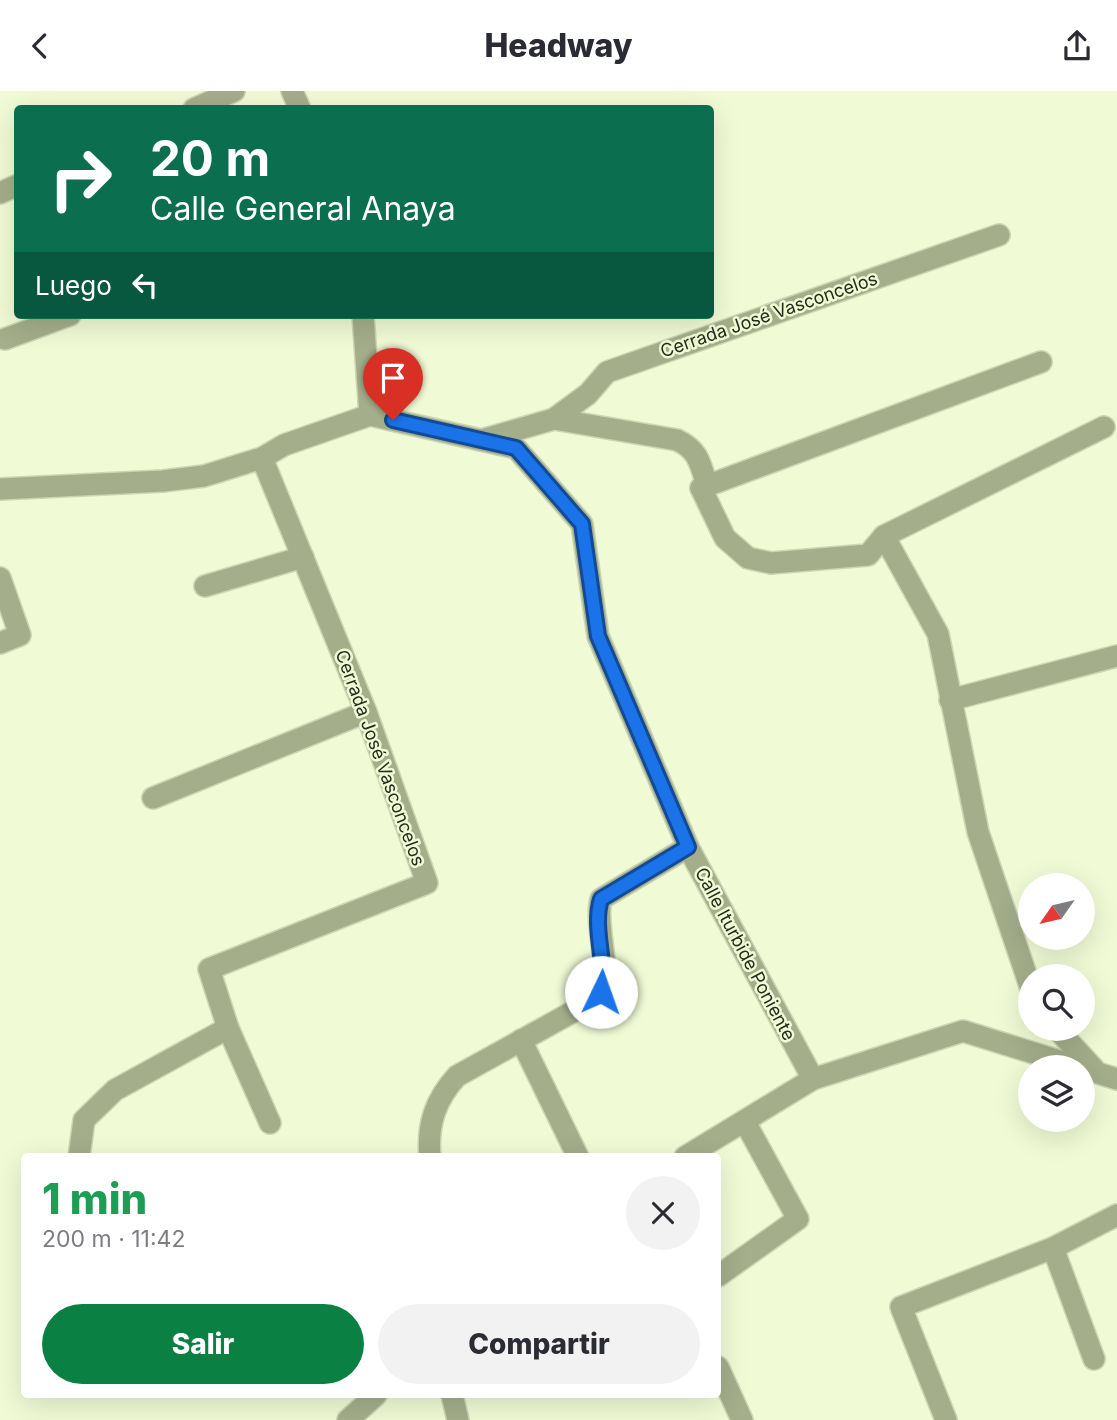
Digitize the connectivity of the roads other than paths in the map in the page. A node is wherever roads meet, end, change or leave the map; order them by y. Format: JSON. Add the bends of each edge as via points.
{"nodes":[{"id":1,"x":234,"y":91,"type":"edge"},
{"id":2,"x":203,"y":105,"type":"edge"},
{"id":3,"x":999,"y":235,"type":"dead end"},
{"id":4,"x":59,"y":319,"type":"edge"},
{"id":5,"x":363,"y":319,"type":"edge"},
{"id":6,"x":5,"y":339,"type":"dead end"},
{"id":7,"x":1041,"y":362,"type":"dead end"},
{"id":8,"x":370,"y":415,"type":"junction"},
{"id":9,"x":554,"y":419,"type":"junction"},
{"id":10,"x":1104,"y":427,"type":"dead end"},
{"id":11,"x":484,"y":439,"type":"junction"},
{"id":12,"x":262,"y":458,"type":"junction"},
{"id":13,"x":701,"y":488,"type":"junction"},
{"id":14,"x":0,"y":489,"type":"edge"},
{"id":15,"x":884,"y":536,"type":"junction"},
{"id":16,"x":303,"y":557,"type":"junction"},
{"id":17,"x":0,"y":578,"type":"edge"},
{"id":18,"x":205,"y":586,"type":"dead end"},
{"id":19,"x":0,"y":643,"type":"edge"},
{"id":20,"x":1117,"y":656,"type":"edge"},
{"id":21,"x":950,"y":700,"type":"junction"},
{"id":22,"x":366,"y":712,"type":"junction"},
{"id":23,"x":153,"y":798,"type":"dead end"},
{"id":24,"x":688,"y":847,"type":"junction"},
{"id":25,"x":1023,"y":964,"type":"edge"},
{"id":26,"x":228,"y":1028,"type":"junction"},
{"id":27,"x":521,"y":1040,"type":"junction"},
{"id":28,"x":1068,"y":1041,"type":"edge"},
{"id":29,"x":1044,"y":1055,"type":"edge"},
{"id":30,"x":1081,"y":1055,"type":"edge"},
{"id":31,"x":1095,"y":1070,"type":"edge"},
{"id":32,"x":813,"y":1079,"type":"junction"},
{"id":33,"x":1117,"y":1079,"type":"edge"},
{"id":34,"x":745,"y":1122,"type":"junction"},
{"id":35,"x":270,"y":1123,"type":"dead end"},
{"id":36,"x":80,"y":1153,"type":"edge"},
{"id":37,"x":430,"y":1153,"type":"edge"},
{"id":38,"x":576,"y":1153,"type":"edge"},
{"id":39,"x":692,"y":1153,"type":"edge"},
{"id":40,"x":1117,"y":1215,"type":"edge"},
{"id":41,"x":1053,"y":1248,"type":"junction"},
{"id":42,"x":721,"y":1274,"type":"edge"},
{"id":43,"x":1094,"y":1359,"type":"dead end"},
{"id":44,"x":721,"y":1374,"type":"edge"},
{"id":45,"x":373,"y":1398,"type":"edge"},
{"id":46,"x":453,"y":1398,"type":"edge"},
{"id":47,"x":348,"y":1420,"type":"edge"},
{"id":48,"x":458,"y":1420,"type":"edge"},
{"id":49,"x":741,"y":1420,"type":"edge"},
{"id":50,"x":946,"y":1420,"type":"edge"}],
"edges":[{"from":1,"to":2,"type":"street"},
{"from":3,"to":9,"type":"street","name":"Cerrada José Vasconcelos","via":[[607,372],[588,394]]},
{"from":4,"to":6,"type":"street"},
{"from":5,"to":8,"type":"street"},
{"from":7,"to":13,"type":"street"},
{"from":8,"to":11,"type":"street","name":"Calle Iturbide Poniente"},
{"from":8,"to":12,"type":"street","via":[[284,445]]},
{"from":9,"to":11,"type":"street"},
{"from":9,"to":13,"type":"street","via":[[684,443],[700,460],[706,482]]},
{"from":10,"to":15,"type":"street"},
{"from":11,"to":24,"type":"street","name":"Calle Iturbide Poniente","via":[[516,448],[582,524],[598,636]]},
{"from":12,"to":14,"type":"street","via":[[204,476],[173,480]]},
{"from":12,"to":16,"type":"street","name":"Cerrada José Vasconcelos"},
{"from":13,"to":15,"type":"street","via":[[725,538],[748,558],[771,563],[868,555]]},
{"from":15,"to":21,"type":"street","via":[[938,634]]},
{"from":16,"to":18,"type":"street"},
{"from":16,"to":22,"type":"street","name":"Cerrada José Vasconcelos"},
{"from":17,"to":19,"type":"street","via":[[20,635]]},
{"from":20,"to":21,"type":"street"},
{"from":21,"to":25,"type":"street","via":[[978,832]]},
{"from":22,"to":23,"type":"street"},
{"from":22,"to":26,"type":"street","name":"Cerrada José Vasconcelos","via":[[426,883],[209,969]]},
{"from":24,"to":27,"type":"street","via":[[601,899],[597,913],[604,975],[601,992]]},
{"from":24,"to":32,"type":"street","name":"Calle Iturbide Poniente"},
{"from":26,"to":35,"type":"street","name":"Cerrada José Vasconcelos"},
{"from":26,"to":36,"type":"street","via":[[115,1090],[84,1119]]},
{"from":27,"to":37,"type":"street","via":[[457,1076],[443,1090],[428,1136]]},
{"from":27,"to":38,"type":"street"},
{"from":28,"to":30,"type":"street"},
{"from":29,"to":32,"type":"street","via":[[963,1031]]},
{"from":31,"to":33,"type":"street"},
{"from":32,"to":34,"type":"street"},
{"from":34,"to":39,"type":"street"},
{"from":34,"to":42,"type":"street","via":[[798,1219]]},
{"from":40,"to":41,"type":"street"},
{"from":41,"to":43,"type":"street"},
{"from":41,"to":50,"type":"street","via":[[901,1307]]},
{"from":44,"to":49,"type":"street"},
{"from":45,"to":47,"type":"street"},
{"from":46,"to":48,"type":"street"}]}
